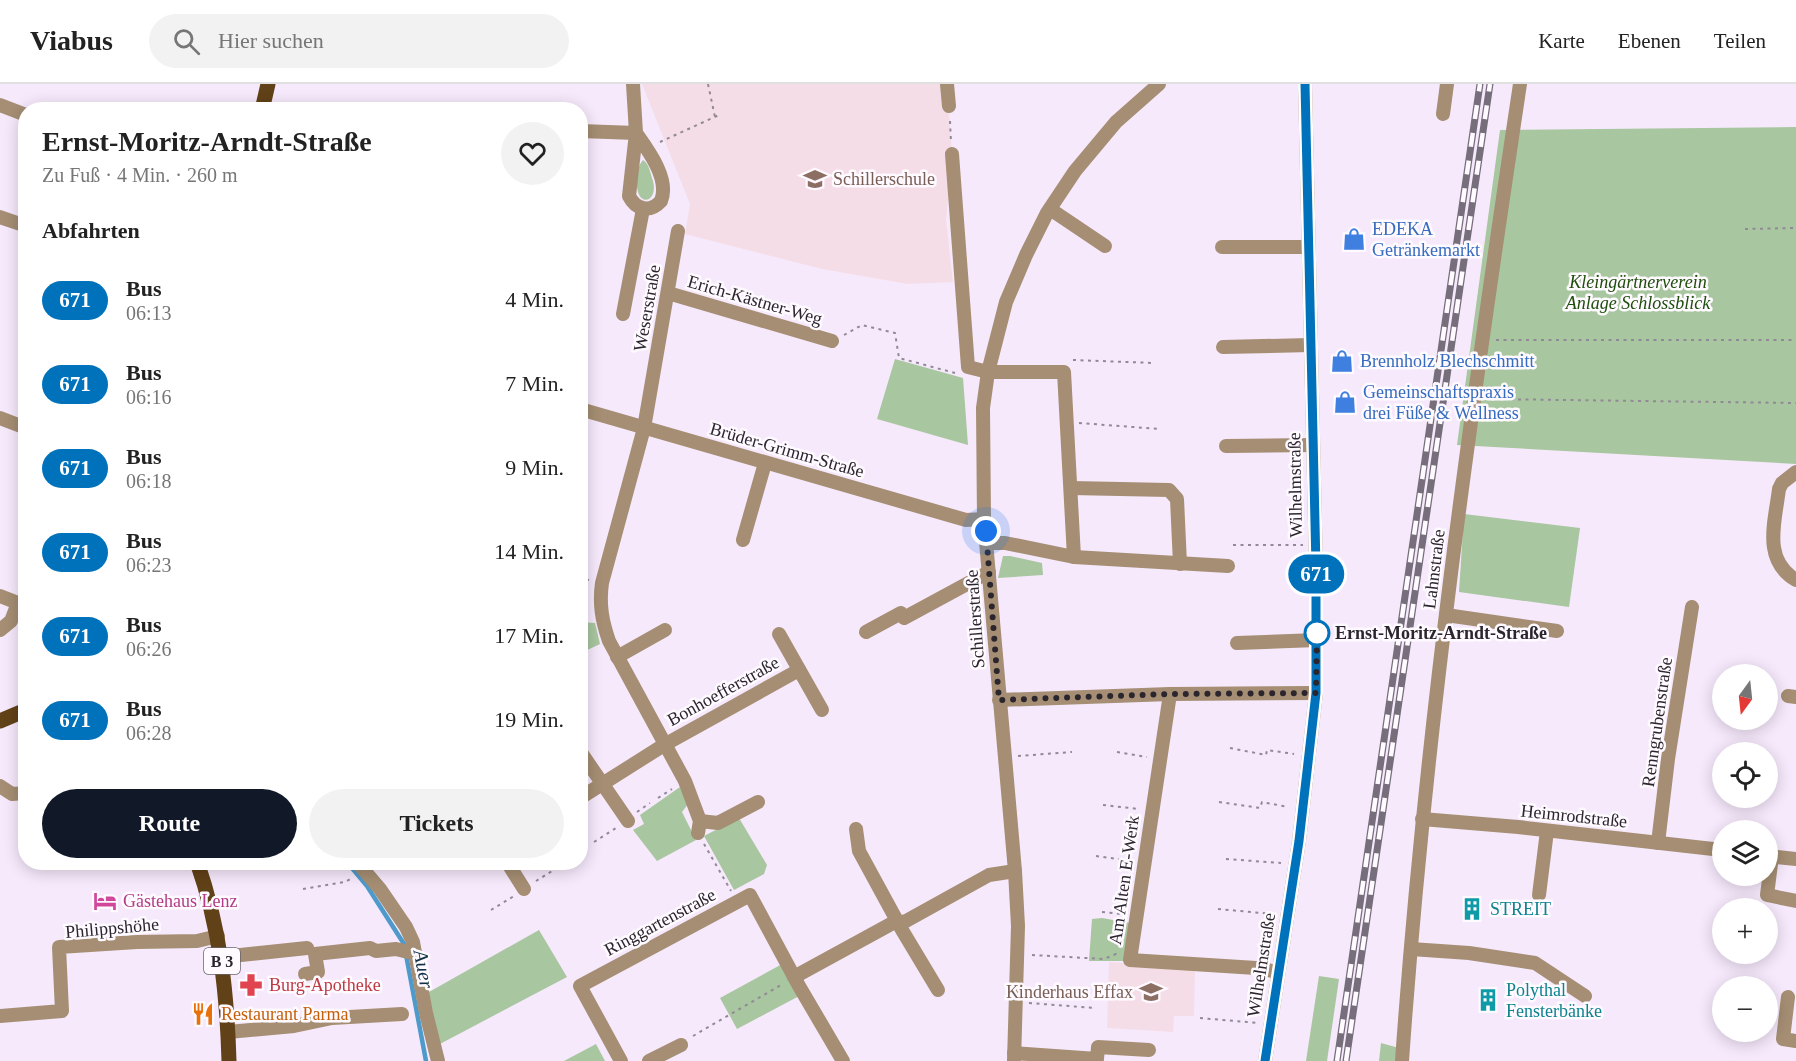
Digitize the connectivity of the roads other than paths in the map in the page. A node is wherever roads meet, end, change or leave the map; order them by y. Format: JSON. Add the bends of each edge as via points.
{"nodes":[{"id":1,"x":268,"y":84,"type":"edge"},
{"id":2,"x":633,"y":84,"type":"edge"},
{"id":3,"x":947,"y":84,"type":"edge"},
{"id":4,"x":1159,"y":84,"type":"edge"},
{"id":5,"x":1305,"y":84,"type":"edge"},
{"id":6,"x":1448,"y":84,"type":"edge"},
{"id":7,"x":1520,"y":84,"type":"edge"},
{"id":8,"x":264,"y":102,"type":"edge"},
{"id":9,"x":0,"y":105,"type":"edge"},
{"id":10,"x":949,"y":106,"type":"road end"},
{"id":11,"x":18,"y":112,"type":"edge"},
{"id":12,"x":1443,"y":114,"type":"dead end"},
{"id":13,"x":588,"y":131,"type":"edge"},
{"id":14,"x":636,"y":134,"type":"junction"},
{"id":15,"x":952,"y":154,"type":"road end"},
{"id":16,"x":643,"y":209,"type":"junction"},
{"id":17,"x":1050,"y":209,"type":"junction"},
{"id":18,"x":0,"y":218,"type":"edge"},
{"id":19,"x":18,"y":224,"type":"edge"},
{"id":20,"x":678,"y":231,"type":"dead end"},
{"id":21,"x":1105,"y":246,"type":"dead end"},
{"id":22,"x":1222,"y":247,"type":"dead end"},
{"id":23,"x":1308,"y":247,"type":"junction"},
{"id":24,"x":668,"y":293,"type":"junction"},
{"id":25,"x":623,"y":314,"type":"dead end"},
{"id":26,"x":832,"y":341,"type":"road end"},
{"id":27,"x":1310,"y":345,"type":"junction"},
{"id":28,"x":1223,"y":347,"type":"dead end"},
{"id":29,"x":988,"y":372,"type":"junction"},
{"id":30,"x":588,"y":411,"type":"edge"},
{"id":31,"x":0,"y":418,"type":"edge"},
{"id":32,"x":18,"y":422,"type":"edge"},
{"id":33,"x":645,"y":428,"type":"junction"},
{"id":34,"x":1313,"y":445,"type":"junction"},
{"id":35,"x":1226,"y":446,"type":"dead end"},
{"id":36,"x":765,"y":462,"type":"junction"},
{"id":37,"x":1796,"y":472,"type":"edge"},
{"id":38,"x":1071,"y":488,"type":"junction"},
{"id":39,"x":984,"y":519,"type":"junction"},
{"id":40,"x":743,"y":540,"type":"dead end"},
{"id":41,"x":987,"y":543,"type":"junction"},
{"id":42,"x":1074,"y":557,"type":"junction"},
{"id":43,"x":1180,"y":564,"type":"junction"},
{"id":44,"x":1228,"y":566,"type":"dead end"},
{"id":45,"x":989,"y":572,"type":"junction"},
{"id":46,"x":1796,"y":580,"type":"edge"},
{"id":47,"x":0,"y":596,"type":"edge"},
{"id":48,"x":1692,"y":607,"type":"dead end"},
{"id":49,"x":1446,"y":615,"type":"junction"},
{"id":50,"x":0,"y":630,"type":"edge"},
{"id":51,"x":665,"y":630,"type":"dead end"},
{"id":52,"x":1557,"y":630,"type":"dead end"},
{"id":53,"x":866,"y":632,"type":"dead end"},
{"id":54,"x":779,"y":634,"type":"dead end"},
{"id":55,"x":1317,"y":640,"type":"junction"},
{"id":56,"x":1237,"y":643,"type":"dead end"},
{"id":57,"x":617,"y":657,"type":"junction"},
{"id":58,"x":800,"y":670,"type":"junction"},
{"id":59,"x":1316,"y":693,"type":"junction"},
{"id":60,"x":1170,"y":694,"type":"junction"},
{"id":61,"x":999,"y":700,"type":"junction"},
{"id":62,"x":822,"y":710,"type":"dead end"},
{"id":63,"x":18,"y":713,"type":"edge"},
{"id":64,"x":0,"y":720,"type":"edge"},
{"id":65,"x":664,"y":745,"type":"junction"},
{"id":66,"x":588,"y":763,"type":"edge"},
{"id":67,"x":602,"y":784,"type":"junction"},
{"id":68,"x":0,"y":786,"type":"edge"},
{"id":69,"x":588,"y":793,"type":"edge"},
{"id":70,"x":18,"y":794,"type":"edge"},
{"id":71,"x":758,"y":802,"type":"dead end"},
{"id":72,"x":1422,"y":819,"type":"junction"},
{"id":73,"x":628,"y":821,"type":"dead end"},
{"id":74,"x":856,"y":829,"type":"dead end"},
{"id":75,"x":1547,"y":831,"type":"junction"},
{"id":76,"x":1658,"y":843,"type":"junction"},
{"id":77,"x":1712,"y":849,"type":"edge"},
{"id":78,"x":1778,"y":857,"type":"edge"},
{"id":79,"x":1796,"y":859,"type":"edge"},
{"id":80,"x":199,"y":870,"type":"edge"},
{"id":81,"x":364,"y":870,"type":"edge"},
{"id":82,"x":512,"y":870,"type":"edge"},
{"id":83,"x":1015,"y":871,"type":"junction"},
{"id":84,"x":1768,"y":886,"type":"edge"},
{"id":85,"x":524,"y":889,"type":"dead end"},
{"id":86,"x":1539,"y":895,"type":"dead end"},
{"id":87,"x":1796,"y":901,"type":"edge"},
{"id":88,"x":898,"y":922,"type":"junction"},
{"id":89,"x":218,"y":936,"type":"junction"},
{"id":90,"x":308,"y":948,"type":"dead end"},
{"id":91,"x":1411,"y":949,"type":"junction"},
{"id":92,"x":408,"y":952,"type":"junction"},
{"id":93,"x":222,"y":957,"type":"junction"},
{"id":94,"x":1278,"y":972,"type":"junction"},
{"id":95,"x":305,"y":974,"type":"dead end"},
{"id":96,"x":794,"y":978,"type":"junction"},
{"id":97,"x":938,"y":990,"type":"dead end"},
{"id":98,"x":1585,"y":996,"type":"dead end"},
{"id":99,"x":1788,"y":997,"type":"dead end"},
{"id":100,"x":402,"y":1014,"type":"dead end"},
{"id":101,"x":0,"y":1016,"type":"edge"},
{"id":102,"x":228,"y":1032,"type":"junction"},
{"id":103,"x":1796,"y":1041,"type":"edge"},
{"id":104,"x":681,"y":1044,"type":"road end"},
{"id":105,"x":1149,"y":1050,"type":"dead end"},
{"id":106,"x":1014,"y":1057,"type":"edge"},
{"id":107,"x":229,"y":1061,"type":"edge"},
{"id":108,"x":438,"y":1061,"type":"edge"},
{"id":109,"x":621,"y":1061,"type":"edge"},
{"id":110,"x":649,"y":1061,"type":"edge"},
{"id":111,"x":843,"y":1061,"type":"edge"},
{"id":112,"x":1265,"y":1061,"type":"edge"},
{"id":113,"x":1402,"y":1061,"type":"edge"}],
"edges":[{"from":1,"to":8,"type":"main road"},
{"from":2,"to":14,"type":"street"},
{"from":3,"to":10,"type":"street"},
{"from":4,"to":17,"type":"street","name":"Schillerstraße","via":[[1116,122],[1075,171]]},
{"from":5,"to":23,"type":"street","name":"Wilhelmstraße"},
{"from":6,"to":12,"type":"street"},
{"from":7,"to":49,"type":"street","name":"Lahnstraße"},
{"from":9,"to":11,"type":"street"},
{"from":13,"to":14,"type":"street"},
{"from":14,"to":16,"type":"street","via":[[629,196]]},
{"from":14,"to":16,"type":"street","via":[[654,159],[663,186],[663,196],[656,206]]},
{"from":15,"to":29,"type":"street","via":[[968,367]]},
{"from":16,"to":25,"type":"street"},
{"from":17,"to":21,"type":"street"},
{"from":17,"to":29,"type":"street","name":"Schillerstraße","via":[[1006,302]]},
{"from":18,"to":19,"type":"street"},
{"from":20,"to":24,"type":"street","name":"Weserstraße"},
{"from":22,"to":23,"type":"street"},
{"from":23,"to":27,"type":"street","name":"Wilhelmstraße"},
{"from":24,"to":26,"type":"street","name":"Erich-Kästner-Weg"},
{"from":24,"to":33,"type":"street","name":"Weserstraße"},
{"from":27,"to":28,"type":"street"},
{"from":27,"to":34,"type":"street","name":"Wilhelmstraße"},
{"from":29,"to":38,"type":"street","via":[[1064,372]]},
{"from":29,"to":39,"type":"street","name":"Schillerstraße","via":[[983,408]]},
{"from":30,"to":33,"type":"street","name":"Brüder-Grimm-Straße"},
{"from":31,"to":32,"type":"street"},
{"from":33,"to":36,"type":"street","name":"Brüder-Grimm-Straße"},
{"from":33,"to":57,"type":"street","name":"Weserstraße","via":[[600,599],[604,627]]},
{"from":34,"to":35,"type":"street"},
{"from":34,"to":55,"type":"street","name":"Wilhelmstraße"},
{"from":36,"to":39,"type":"street","name":"Brüder-Grimm-Straße","via":[[966,519]]},
{"from":36,"to":40,"type":"street"},
{"from":37,"to":46,"type":"street","via":[[1779,489],[1772,544],[1783,571]]},
{"from":38,"to":42,"type":"street"},
{"from":38,"to":43,"type":"street","via":[[1169,490],[1178,499]]},
{"from":39,"to":41,"type":"street","name":"Schillerstraße"},
{"from":41,"to":42,"type":"street"},
{"from":41,"to":45,"type":"street","name":"Schillerstraße"},
{"from":42,"to":43,"type":"street"},
{"from":43,"to":44,"type":"street"},
{"from":45,"to":53,"type":"street","via":[[904,618],[901,613]]},
{"from":45,"to":61,"type":"street","name":"Schillerstraße"},
{"from":47,"to":50,"type":"street","via":[[18,603],[11,621]]},
{"from":48,"to":76,"type":"street","name":"Renngrubenstraße"},
{"from":49,"to":52,"type":"street"},
{"from":49,"to":72,"type":"street","name":"Lahnstraße"},
{"from":51,"to":57,"type":"street"},
{"from":54,"to":58,"type":"street","name":"Bonhoefferstraße"},
{"from":55,"to":56,"type":"street"},
{"from":55,"to":59,"type":"street","name":"Wilhelmstraße"},
{"from":57,"to":65,"type":"street","name":"Weserstraße"},
{"from":58,"to":62,"type":"street","name":"Bonhoefferstraße"},
{"from":58,"to":65,"type":"street","name":"Bonhoefferstraße"},
{"from":59,"to":60,"type":"street"},
{"from":59,"to":94,"type":"street","name":"Wilhelmstraße"},
{"from":60,"to":61,"type":"street"},
{"from":60,"to":94,"type":"street","name":"Am Alten E-Werk","via":[[1130,960]]},
{"from":61,"to":83,"type":"street","name":"Schillerstraße"},
{"from":63,"to":64,"type":"main road"},
{"from":65,"to":67,"type":"street","name":"Bonhoefferstraße"},
{"from":65,"to":71,"type":"street","name":"Weserstraße","via":[[685,781],[699,827],[718,823]]},
{"from":66,"to":67,"type":"street"},
{"from":67,"to":69,"type":"street","name":"Bonhoefferstraße"},
{"from":67,"to":73,"type":"street"},
{"from":68,"to":70,"type":"street"},
{"from":72,"to":75,"type":"street","name":"Heimrodstraße"},
{"from":72,"to":91,"type":"street","name":"Lahnstraße"},
{"from":74,"to":88,"type":"street","via":[[859,850]]},
{"from":75,"to":76,"type":"street","name":"Heimrodstraße"},
{"from":75,"to":86,"type":"street"},
{"from":76,"to":77,"type":"street","name":"Heimrodstraße"},
{"from":78,"to":79,"type":"street"},
{"from":80,"to":89,"type":"main road","number":"B 3"},
{"from":81,"to":92,"type":"street","via":[[406,927]]},
{"from":82,"to":85,"type":"street"},
{"from":83,"to":88,"type":"street","via":[[989,875]]},
{"from":83,"to":106,"type":"street","name":"Schillerstraße","via":[[1018,926]]},
{"from":84,"to":87,"type":"street","via":[[1767,895]]},
{"from":88,"to":96,"type":"street"},
{"from":88,"to":97,"type":"street"},
{"from":89,"to":93,"type":"main road","number":"B 3"},
{"from":89,"to":101,"type":"street","name":"Philippshöhe","via":[[197,941],[59,947],[62,1011]]},
{"from":90,"to":93,"type":"street"},
{"from":91,"to":98,"type":"street","via":[[1535,963]]},
{"from":91,"to":113,"type":"street","name":"Lahnstraße"},
{"from":92,"to":95,"type":"street","via":[[370,948],[315,954],[318,972]]},
{"from":92,"to":108,"type":"street"},
{"from":93,"to":102,"type":"main road","number":"B 3"},
{"from":94,"to":112,"type":"street","name":"Wilhelmstraße"},
{"from":96,"to":109,"type":"street","name":"Ringgartenstraße","via":[[750,895],[580,986]]},
{"from":96,"to":111,"type":"street","name":"Ringgartenstraße"},
{"from":99,"to":103,"type":"street","via":[[1782,1040]]},
{"from":100,"to":102,"type":"street","via":[[332,1018]]},
{"from":102,"to":107,"type":"main road","number":"B 3"},
{"from":104,"to":110,"type":"street"},
{"from":105,"to":106,"type":"street","via":[[1098,1047],[1097,1059]]}]}
